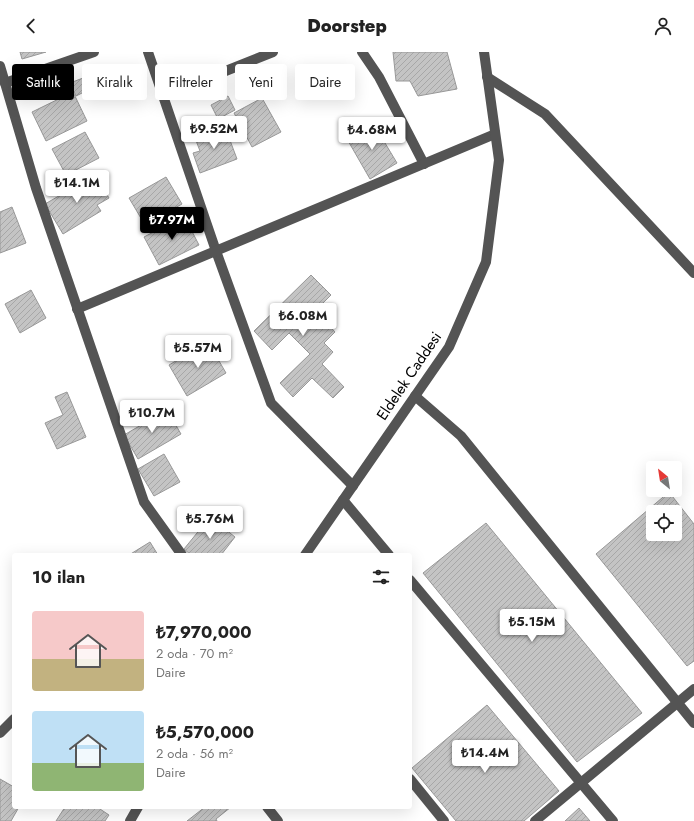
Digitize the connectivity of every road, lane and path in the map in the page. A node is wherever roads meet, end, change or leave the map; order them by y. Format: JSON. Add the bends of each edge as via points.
{"nodes":[{"id":1,"x":94,"y":52,"type":"edge"},
{"id":2,"x":148,"y":52,"type":"edge"},
{"id":3,"x":274,"y":52,"type":"edge"},
{"id":4,"x":362,"y":52,"type":"edge"},
{"id":5,"x":484,"y":52,"type":"edge"},
{"id":6,"x":0,"y":66,"type":"edge"},
{"id":7,"x":227,"y":71,"type":"edge"},
{"id":8,"x":155,"y":73,"type":"edge"},
{"id":9,"x":487,"y":77,"type":"junction"},
{"id":10,"x":5,"y":83,"type":"junction"},
{"id":11,"x":164,"y":100,"type":"edge"},
{"id":12,"x":495,"y":134,"type":"junction"},
{"id":13,"x":424,"y":164,"type":"junction"},
{"id":14,"x":216,"y":251,"type":"junction"},
{"id":15,"x":694,"y":274,"type":"edge"},
{"id":16,"x":78,"y":310,"type":"junction"},
{"id":17,"x":415,"y":396,"type":"junction"},
{"id":18,"x":353,"y":486,"type":"junction"},
{"id":19,"x":343,"y":500,"type":"junction"},
{"id":20,"x":181,"y":553,"type":"edge"},
{"id":21,"x":306,"y":553,"type":"edge"},
{"id":22,"x":387,"y":553,"type":"edge"},
{"id":23,"x":412,"y":582,"type":"edge"},
{"id":24,"x":694,"y":689,"type":"edge"},
{"id":25,"x":677,"y":702,"type":"junction"},
{"id":26,"x":12,"y":721,"type":"edge"},
{"id":27,"x":694,"y":723,"type":"edge"},
{"id":28,"x":0,"y":733,"type":"edge"},
{"id":29,"x":412,"y":781,"type":"edge"},
{"id":30,"x":579,"y":782,"type":"junction"},
{"id":31,"x":137,"y":809,"type":"edge"},
{"id":32,"x":269,"y":809,"type":"edge"},
{"id":33,"x":130,"y":821,"type":"edge"},
{"id":34,"x":278,"y":821,"type":"edge"},
{"id":35,"x":444,"y":821,"type":"edge"},
{"id":36,"x":535,"y":821,"type":"edge"},
{"id":37,"x":613,"y":821,"type":"edge"}],
"edges":[{"from":1,"to":10,"type":"street"},
{"from":2,"to":8,"type":"street"},
{"from":3,"to":7,"type":"street"},
{"from":4,"to":13,"type":"street","via":[[379,77]]},
{"from":5,"to":9,"type":"street","name":"Eldelek Caddesi"},
{"from":6,"to":10,"type":"street"},
{"from":9,"to":12,"type":"street","name":"Eldelek Caddesi"},
{"from":9,"to":15,"type":"street","via":[[545,114]]},
{"from":10,"to":16,"type":"street","via":[[36,188]]},
{"from":11,"to":14,"type":"street"},
{"from":12,"to":13,"type":"street"},
{"from":12,"to":17,"type":"street","name":"Eldelek Caddesi","via":[[499,160],[486,262],[450,346]]},
{"from":13,"to":14,"type":"street"},
{"from":14,"to":16,"type":"street"},
{"from":14,"to":18,"type":"street","via":[[271,403]]},
{"from":16,"to":20,"type":"street","via":[[144,502]]},
{"from":17,"to":18,"type":"street","name":"Eldelek Caddesi"},
{"from":17,"to":25,"type":"street","via":[[460,436]]},
{"from":18,"to":19,"type":"street","name":"Eldelek Caddesi"},
{"from":19,"to":21,"type":"street","name":"Eldelek Caddesi"},
{"from":19,"to":22,"type":"street"},
{"from":23,"to":30,"type":"street"},
{"from":24,"to":25,"type":"street"},
{"from":25,"to":27,"type":"street"},
{"from":25,"to":30,"type":"street"},
{"from":26,"to":28,"type":"street"},
{"from":29,"to":35,"type":"street"},
{"from":30,"to":36,"type":"street"},
{"from":30,"to":37,"type":"street"},
{"from":31,"to":33,"type":"street"},
{"from":32,"to":34,"type":"street"}]}
